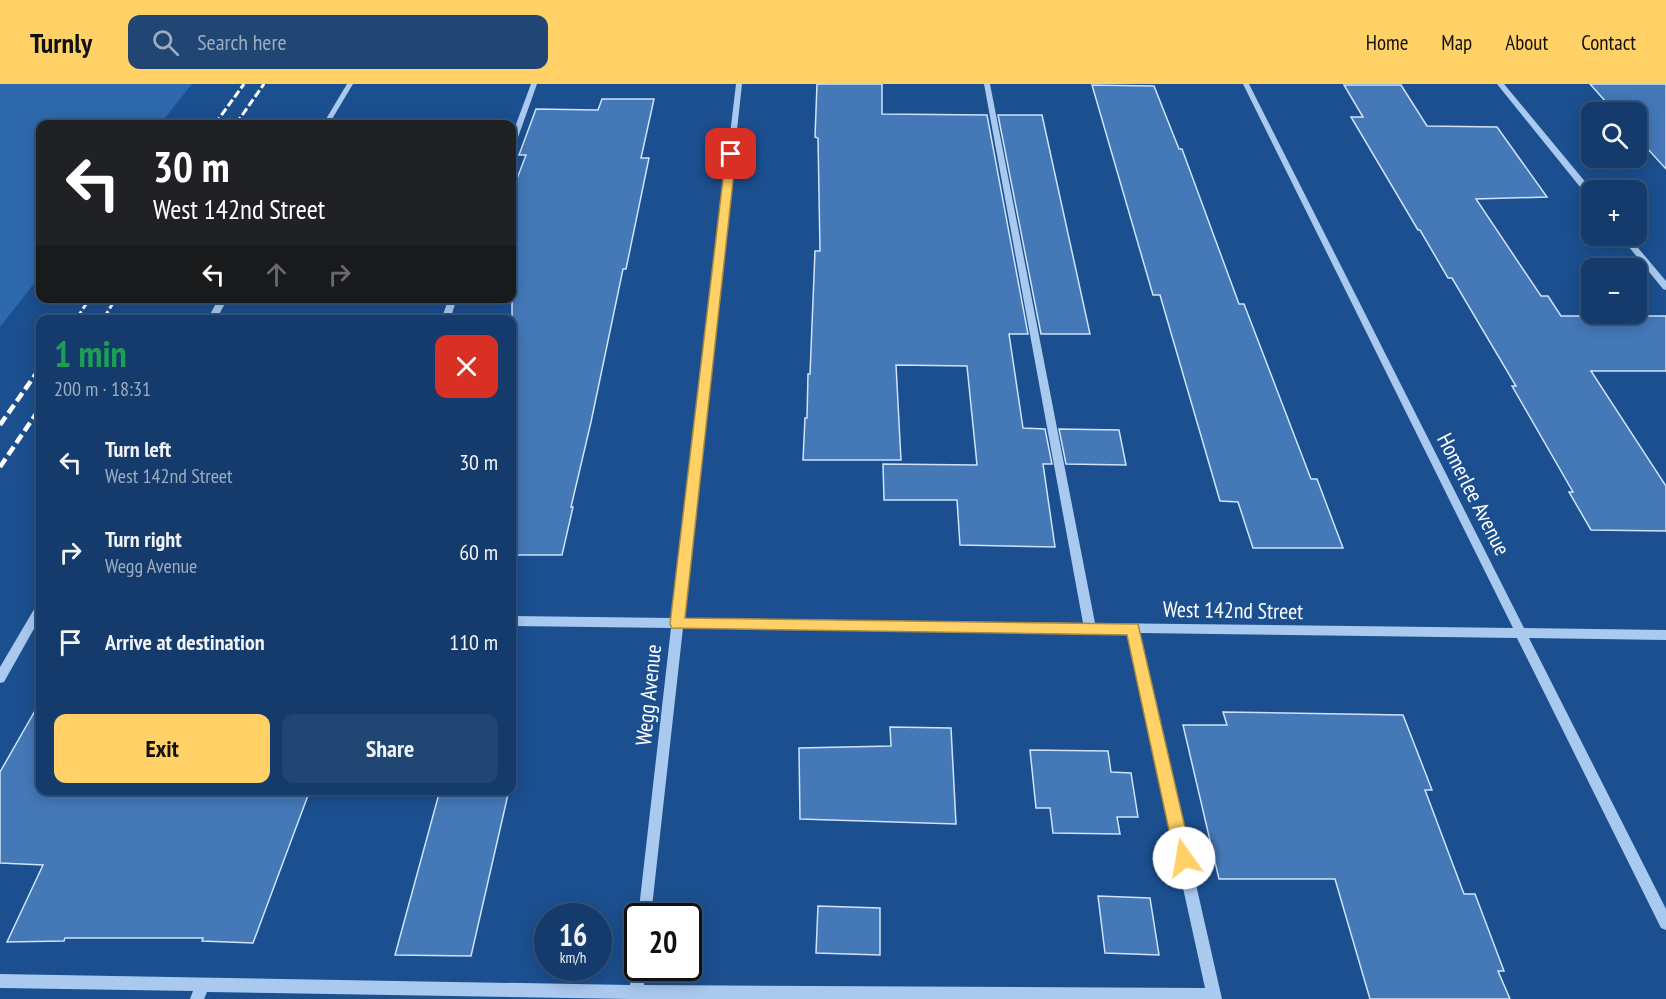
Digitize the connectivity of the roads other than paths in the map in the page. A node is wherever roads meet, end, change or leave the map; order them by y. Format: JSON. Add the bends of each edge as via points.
{"nodes":[{"id":1,"x":350,"y":84,"type":"edge"},
{"id":2,"x":534,"y":84,"type":"edge"},
{"id":3,"x":739,"y":84,"type":"edge"},
{"id":4,"x":987,"y":84,"type":"edge"},
{"id":5,"x":1246,"y":84,"type":"edge"},
{"id":6,"x":1500,"y":84,"type":"edge"},
{"id":7,"x":328,"y":120,"type":"edge"},
{"id":8,"x":516,"y":132,"type":"edge"},
{"id":9,"x":1581,"y":183,"type":"edge"},
{"id":10,"x":1632,"y":246,"type":"edge"},
{"id":11,"x":1666,"y":287,"type":"edge"},
{"id":12,"x":36,"y":618,"type":"edge"},
{"id":13,"x":516,"y":621,"type":"edge"},
{"id":14,"x":677,"y":624,"type":"junction"},
{"id":15,"x":1090,"y":628,"type":"junction"},
{"id":16,"x":1132,"y":629,"type":"junction"},
{"id":17,"x":1521,"y":633,"type":"junction"},
{"id":18,"x":1666,"y":635,"type":"edge"},
{"id":19,"x":0,"y":678,"type":"edge"},
{"id":20,"x":645,"y":903,"type":"edge"},
{"id":21,"x":1666,"y":923,"type":"edge"},
{"id":22,"x":0,"y":981,"type":"edge"},
{"id":23,"x":199,"y":992,"type":"edge"},
{"id":24,"x":636,"y":995,"type":"edge"},
{"id":25,"x":1215,"y":997,"type":"edge"}],
"edges":[{"from":1,"to":7,"type":"street"},
{"from":2,"to":8,"type":"street"},
{"from":3,"to":14,"type":"street","name":"Wegg Avenue"},
{"from":4,"to":15,"type":"street"},
{"from":5,"to":17,"type":"street","name":"Homerlee Avenue"},
{"from":6,"to":9,"type":"street"},
{"from":10,"to":11,"type":"street"},
{"from":12,"to":19,"type":"street"},
{"from":13,"to":14,"type":"street","name":"West 142nd Street"},
{"from":14,"to":15,"type":"street","name":"West 142nd Street"},
{"from":14,"to":20,"type":"street","name":"Wegg Avenue"},
{"from":15,"to":16,"type":"street","name":"West 142nd Street"},
{"from":16,"to":17,"type":"street","name":"West 142nd Street"},
{"from":16,"to":25,"type":"street"},
{"from":17,"to":18,"type":"street","name":"West 142nd Street"},
{"from":17,"to":21,"type":"street","name":"Homerlee Avenue"},
{"from":22,"to":23,"type":"street"},
{"from":23,"to":24,"type":"street"},
{"from":24,"to":25,"type":"street"}]}
